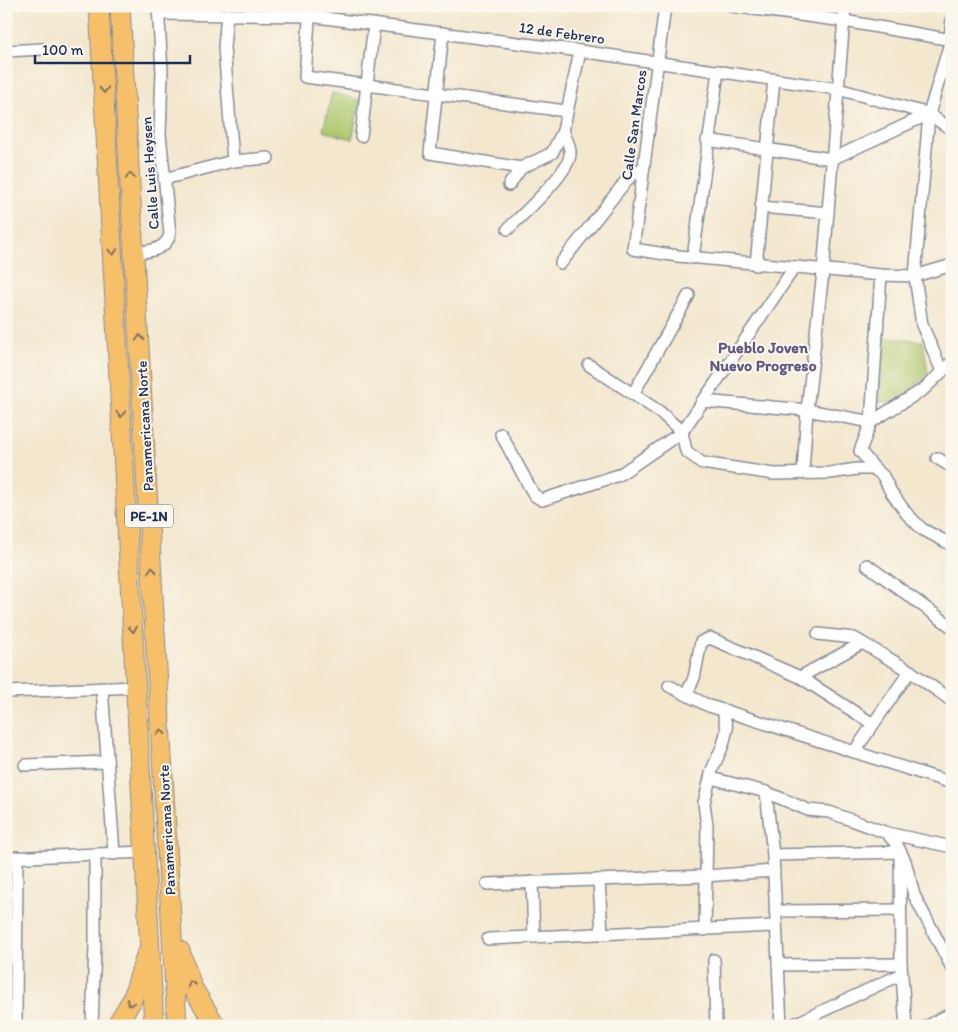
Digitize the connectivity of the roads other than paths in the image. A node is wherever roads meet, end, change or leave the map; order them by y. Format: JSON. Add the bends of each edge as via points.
{"nodes":[{"id":1,"x":99,"y":6,"type":"edge"},
{"id":2,"x":120,"y":6,"type":"edge"},
{"id":3,"x":664,"y":6,"type":"edge"},
{"id":4,"x":731,"y":6,"type":"edge"},
{"id":5,"x":845,"y":6,"type":"edge"},
{"id":6,"x":159,"y":10,"type":"edge"},
{"id":7,"x":310,"y":11,"type":"edge"},
{"id":8,"x":228,"y":14,"type":"junction"},
{"id":9,"x":952,"y":19,"type":"edge"},
{"id":10,"x":844,"y":21,"type":"junction"},
{"id":11,"x":374,"y":24,"type":"junction"},
{"id":12,"x":443,"y":33,"type":"junction"},
{"id":13,"x":951,"y":38,"type":"edge"},
{"id":14,"x":42,"y":49,"type":"dead end"},
{"id":15,"x":580,"y":50,"type":"junction"},
{"id":16,"x":6,"y":51,"type":"edge"},
{"id":17,"x":658,"y":62,"type":"junction"},
{"id":18,"x":718,"y":71,"type":"junction"},
{"id":19,"x":774,"y":79,"type":"junction"},
{"id":20,"x":368,"y":85,"type":"junction"},
{"id":21,"x":838,"y":88,"type":"junction"},
{"id":22,"x":435,"y":94,"type":"junction"},
{"id":23,"x":566,"y":111,"type":"junction"},
{"id":24,"x":930,"y":114,"type":"junction"},
{"id":25,"x":952,"y":130,"type":"edge"},
{"id":26,"x":563,"y":131,"type":"junction"},
{"id":27,"x":361,"y":136,"type":"dead end"},
{"id":28,"x":707,"y":140,"type":"junction"},
{"id":29,"x":767,"y":149,"type":"junction"},
{"id":30,"x":268,"y":158,"type":"dead end"},
{"id":31,"x":832,"y":159,"type":"junction"},
{"id":32,"x":233,"y":161,"type":"junction"},
{"id":33,"x":521,"y":168,"type":"junction"},
{"id":34,"x":643,"y":169,"type":"junction"},
{"id":35,"x":164,"y":179,"type":"junction"},
{"id":36,"x":509,"y":185,"type":"dead end"},
{"id":37,"x":762,"y":207,"type":"junction"},
{"id":38,"x":828,"y":213,"type":"junction"},
{"id":39,"x":508,"y":229,"type":"dead end"},
{"id":40,"x":135,"y":253,"type":"junction"},
{"id":41,"x":694,"y":258,"type":"junction"},
{"id":42,"x":561,"y":263,"type":"dead end"},
{"id":43,"x":756,"y":265,"type":"junction"},
{"id":44,"x":952,"y":265,"type":"edge"},
{"id":45,"x":794,"y":268,"type":"junction"},
{"id":46,"x":823,"y":272,"type":"junction"},
{"id":47,"x":881,"y":275,"type":"junction"},
{"id":48,"x":915,"y":276,"type":"junction"},
{"id":49,"x":689,"y":295,"type":"dead end"},
{"id":50,"x":952,"y":362,"type":"edge"},
{"id":51,"x":589,"y":365,"type":"dead end"},
{"id":52,"x":942,"y":371,"type":"junction"},
{"id":53,"x":633,"y":394,"type":"junction"},
{"id":54,"x":702,"y":401,"type":"junction"},
{"id":55,"x":807,"y":410,"type":"junction"},
{"id":56,"x":871,"y":422,"type":"junction"},
{"id":57,"x":682,"y":432,"type":"junction"},
{"id":58,"x":501,"y":434,"type":"dead end"},
{"id":59,"x":937,"y":458,"type":"dead end"},
{"id":60,"x":952,"y":467,"type":"edge"},
{"id":61,"x":875,"y":469,"type":"junction"},
{"id":62,"x":803,"y":472,"type":"junction"},
{"id":63,"x":952,"y":545,"type":"edge"},
{"id":64,"x":867,"y":565,"type":"dead end"},
{"id":65,"x":952,"y":627,"type":"edge"},
{"id":66,"x":818,"y":634,"type":"dead end"},
{"id":67,"x":862,"y":643,"type":"junction"},
{"id":68,"x":910,"y":671,"type":"junction"},
{"id":69,"x":800,"y":677,"type":"junction"},
{"id":70,"x":669,"y":686,"type":"dead end"},
{"id":71,"x":136,"y":687,"type":"junction"},
{"id":72,"x":102,"y":688,"type":"junction"},
{"id":73,"x":6,"y":692,"type":"edge"},
{"id":74,"x":687,"y":693,"type":"junction"},
{"id":75,"x":952,"y":701,"type":"edge"},
{"id":76,"x":726,"y":711,"type":"junction"},
{"id":77,"x":873,"y":724,"type":"junction"},
{"id":78,"x":854,"y":752,"type":"junction"},
{"id":79,"x":107,"y":762,"type":"junction"},
{"id":80,"x":25,"y":765,"type":"dead end"},
{"id":81,"x":711,"y":778,"type":"junction"},
{"id":82,"x":952,"y":782,"type":"edge"},
{"id":83,"x":766,"y":792,"type":"junction"},
{"id":84,"x":887,"y":833,"type":"junction"},
{"id":85,"x":952,"y":847,"type":"edge"},
{"id":86,"x":144,"y":852,"type":"junction"},
{"id":87,"x":900,"y":852,"type":"junction"},
{"id":88,"x":95,"y":854,"type":"junction"},
{"id":89,"x":114,"y":854,"type":"junction"},
{"id":90,"x":774,"y":855,"type":"junction"},
{"id":91,"x":11,"y":857,"type":"edge"},
{"id":92,"x":774,"y":871,"type":"junction"},
{"id":93,"x":705,"y":876,"type":"junction"},
{"id":94,"x":599,"y":880,"type":"junction"},
{"id":95,"x":532,"y":882,"type":"junction"},
{"id":96,"x":487,"y":884,"type":"dead end"},
{"id":97,"x":900,"y":910,"type":"junction"},
{"id":98,"x":775,"y":911,"type":"junction"},
{"id":99,"x":172,"y":921,"type":"junction"},
{"id":100,"x":775,"y":926,"type":"junction"},
{"id":101,"x":705,"y":930,"type":"junction"},
{"id":102,"x":602,"y":934,"type":"junction"},
{"id":103,"x":534,"y":937,"type":"junction"},
{"id":104,"x":488,"y":939,"type":"dead end"},
{"id":105,"x":11,"y":944,"type":"edge"},
{"id":106,"x":150,"y":945,"type":"junction"},
{"id":107,"x":714,"y":960,"type":"dead end"},
{"id":108,"x":778,"y":965,"type":"junction"},
{"id":109,"x":952,"y":968,"type":"edge"},
{"id":110,"x":901,"y":969,"type":"junction"},
{"id":111,"x":11,"y":988,"type":"edge"},
{"id":112,"x":952,"y":1013,"type":"edge"},
{"id":113,"x":16,"y":1023,"type":"dead end"},
{"id":114,"x":92,"y":1026,"type":"edge"},
{"id":115,"x":116,"y":1026,"type":"edge"},
{"id":116,"x":154,"y":1026,"type":"edge"},
{"id":117,"x":177,"y":1026,"type":"edge"},
{"id":118,"x":216,"y":1026,"type":"edge"},
{"id":119,"x":716,"y":1026,"type":"edge"},
{"id":120,"x":781,"y":1026,"type":"edge"},
{"id":121,"x":790,"y":1026,"type":"edge"},
{"id":122,"x":906,"y":1026,"type":"edge"},
{"id":123,"x":928,"y":1026,"type":"edge"}],
"edges":[{"from":1,"to":71,"type":"highway","name":"Panamericana Norte","number":"PE-1N","one_way":true},
{"from":40,"to":2,"type":"highway","name":"Panamericana Norte","number":"PE-1N","one_way":true},
{"from":3,"to":17,"type":"street","name":"Calle San Marcos"},
{"from":4,"to":10,"type":"street"},
{"from":5,"to":10,"type":"street"},
{"from":6,"to":8,"type":"street","name":"12 de Febrero"},
{"from":6,"to":35,"type":"street","name":"Calle Luis Heysen"},
{"from":7,"to":8,"type":"street","name":"12 de Febrero"},
{"from":7,"to":11,"type":"street","name":"12 de Febrero"},
{"from":7,"to":20,"type":"street","via":[[305,77]]},
{"from":8,"to":32,"type":"street","via":[[224,47]]},
{"from":9,"to":13,"type":"street"},
{"from":10,"to":13,"type":"street"},
{"from":10,"to":21,"type":"street"},
{"from":11,"to":12,"type":"street","name":"12 de Febrero"},
{"from":11,"to":20,"type":"street"},
{"from":12,"to":15,"type":"street","name":"12 de Febrero"},
{"from":12,"to":22,"type":"street"},
{"from":13,"to":24,"type":"street"},
{"from":14,"to":16,"type":"street"},
{"from":15,"to":17,"type":"street","name":"12 de Febrero"},
{"from":15,"to":23,"type":"street"},
{"from":17,"to":18,"type":"street","name":"12 de Febrero"},
{"from":17,"to":34,"type":"street","name":"Calle San Marcos"},
{"from":18,"to":19,"type":"street","name":"12 de Febrero"},
{"from":18,"to":28,"type":"street"},
{"from":19,"to":21,"type":"street","name":"12 de Febrero"},
{"from":19,"to":29,"type":"street"},
{"from":20,"to":22,"type":"street"},
{"from":20,"to":27,"type":"street"},
{"from":21,"to":24,"type":"street","name":"12 de Febrero"},
{"from":21,"to":31,"type":"street"},
{"from":22,"to":23,"type":"street"},
{"from":22,"to":33,"type":"street","via":[[430,154]]},
{"from":23,"to":26,"type":"street"},
{"from":24,"to":25,"type":"street","name":"12 de Febrero"},
{"from":24,"to":31,"type":"street"},
{"from":24,"to":48,"type":"street"},
{"from":26,"to":33,"type":"street","via":[[552,153]]},
{"from":26,"to":39,"type":"street","via":[[570,154],[567,164]]},
{"from":28,"to":29,"type":"street"},
{"from":28,"to":41,"type":"street"},
{"from":29,"to":31,"type":"street"},
{"from":29,"to":37,"type":"street"},
{"from":30,"to":32,"type":"street"},
{"from":31,"to":38,"type":"street"},
{"from":32,"to":35,"type":"street"},
{"from":33,"to":36,"type":"street"},
{"from":34,"to":41,"type":"street","name":"Calle San Marcos","via":[[633,249]]},
{"from":34,"to":42,"type":"street","via":[[626,181]]},
{"from":35,"to":40,"type":"street","name":"Calle Luis Heysen","via":[[168,240],[159,248]]},
{"from":37,"to":38,"type":"street"},
{"from":37,"to":43,"type":"street"},
{"from":38,"to":46,"type":"street"},
{"from":99,"to":40,"type":"highway","name":"Panamericana Norte","number":"PE-1N","one_way":true},
{"from":41,"to":43,"type":"street"},
{"from":43,"to":45,"type":"street"},
{"from":44,"to":48,"type":"street"},
{"from":45,"to":46,"type":"street"},
{"from":45,"to":54,"type":"street"},
{"from":46,"to":47,"type":"street"},
{"from":46,"to":55,"type":"street"},
{"from":47,"to":48,"type":"street"},
{"from":47,"to":56,"type":"street"},
{"from":48,"to":52,"type":"street","via":[[922,325]]},
{"from":49,"to":53,"type":"street"},
{"from":50,"to":52,"type":"street"},
{"from":51,"to":53,"type":"street"},
{"from":52,"to":56,"type":"street","via":[[924,389]]},
{"from":53,"to":57,"type":"street"},
{"from":54,"to":55,"type":"street"},
{"from":54,"to":57,"type":"street"},
{"from":55,"to":56,"type":"street"},
{"from":55,"to":62,"type":"street"},
{"from":56,"to":61,"type":"street","via":[[860,451]]},
{"from":57,"to":58,"type":"street","via":[[619,474],[542,500],[534,495]]},
{"from":57,"to":62,"type":"street","via":[[686,451],[702,464],[774,474]]},
{"from":59,"to":60,"type":"street"},
{"from":61,"to":62,"type":"street"},
{"from":61,"to":63,"type":"street","via":[[917,524]]},
{"from":64,"to":65,"type":"street"},
{"from":66,"to":67,"type":"street","via":[[854,638]]},
{"from":67,"to":68,"type":"street"},
{"from":67,"to":69,"type":"street"},
{"from":68,"to":75,"type":"street"},
{"from":68,"to":77,"type":"street"},
{"from":69,"to":74,"type":"street","via":[[706,638],[700,642],[694,678]]},
{"from":69,"to":77,"type":"street"},
{"from":70,"to":74,"type":"street"},
{"from":71,"to":72,"type":"street"},
{"from":71,"to":86,"type":"highway","name":"Panamericana Norte","number":"PE-1N"},
{"from":72,"to":73,"type":"street"},
{"from":72,"to":79,"type":"street"},
{"from":74,"to":76,"type":"street"},
{"from":76,"to":78,"type":"street"},
{"from":76,"to":81,"type":"street","via":[[727,729]]},
{"from":77,"to":78,"type":"street"},
{"from":78,"to":82,"type":"street"},
{"from":79,"to":80,"type":"street"},
{"from":79,"to":89,"type":"street"},
{"from":81,"to":83,"type":"street"},
{"from":81,"to":93,"type":"street","via":[[704,803],[707,826]]},
{"from":83,"to":84,"type":"street","via":[[808,810],[829,812]]},
{"from":83,"to":90,"type":"street"},
{"from":84,"to":85,"type":"street"},
{"from":84,"to":87,"type":"street"},
{"from":86,"to":89,"type":"street"},
{"from":86,"to":106,"type":"highway","name":"Panamericana Norte","number":"PE-1N"},
{"from":87,"to":90,"type":"street"},
{"from":87,"to":97,"type":"street"},
{"from":87,"to":109,"type":"street","via":[[914,895]]},
{"from":88,"to":89,"type":"street"},
{"from":88,"to":91,"type":"street"},
{"from":88,"to":114,"type":"street","via":[[96,946]]},
{"from":90,"to":92,"type":"street"},
{"from":91,"to":105,"type":"street"},
{"from":92,"to":93,"type":"street"},
{"from":92,"to":98,"type":"street"},
{"from":93,"to":94,"type":"street"},
{"from":93,"to":101,"type":"street"},
{"from":94,"to":95,"type":"street"},
{"from":94,"to":102,"type":"street"},
{"from":95,"to":96,"type":"street"},
{"from":95,"to":103,"type":"street"},
{"from":97,"to":98,"type":"street"},
{"from":97,"to":110,"type":"street"},
{"from":98,"to":100,"type":"street"},
{"from":99,"to":117,"type":"highway","name":"Panamericana Norte","number":"PE-1N"},
{"from":118,"to":99,"type":"highway","one_way":true,"via":[[192,987]]},
{"from":100,"to":101,"type":"street"},
{"from":100,"to":108,"type":"street"},
{"from":101,"to":102,"type":"street"},
{"from":102,"to":103,"type":"street"},
{"from":103,"to":104,"type":"street"},
{"from":105,"to":111,"type":"street"},
{"from":106,"to":115,"type":"highway","one_way":true,"via":[[132,1000]]},
{"from":106,"to":116,"type":"highway","name":"Panamericana Norte","number":"PE-1N"},
{"from":107,"to":119,"type":"street"},
{"from":108,"to":110,"type":"street"},
{"from":108,"to":120,"type":"street"},
{"from":110,"to":121,"type":"street"},
{"from":110,"to":122,"type":"street"},
{"from":111,"to":113,"type":"street"},
{"from":112,"to":123,"type":"street"}]}
